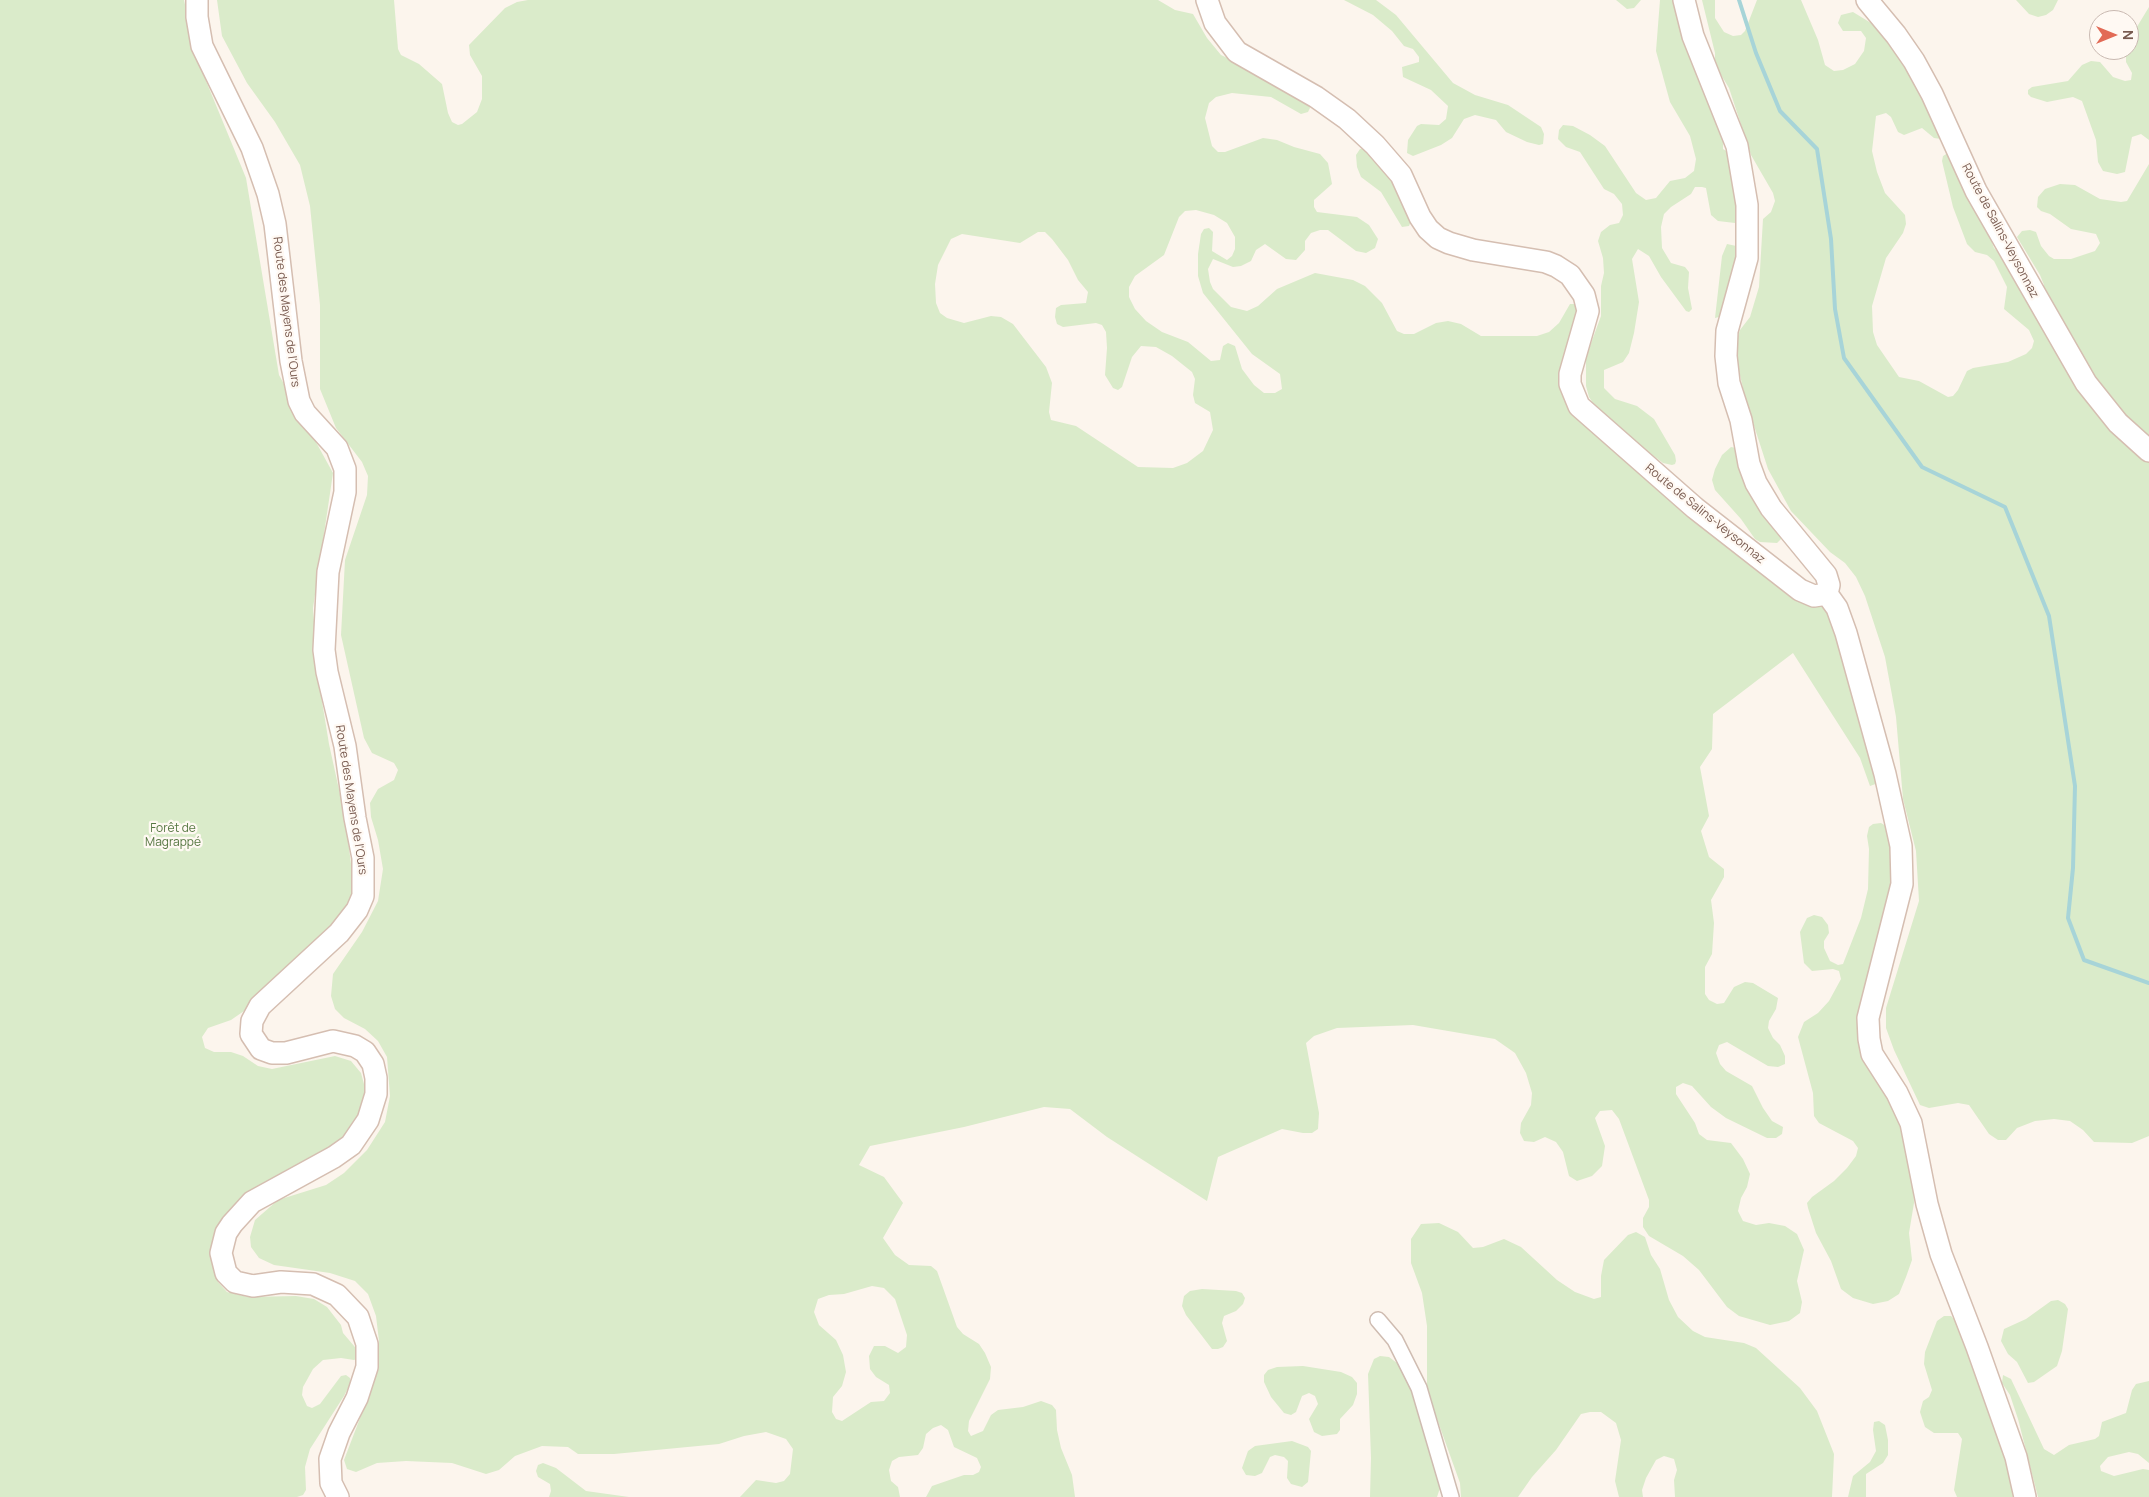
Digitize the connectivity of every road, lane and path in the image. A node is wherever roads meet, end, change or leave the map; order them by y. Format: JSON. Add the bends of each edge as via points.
{"nodes":[{"id":1,"x":197,"y":0,"type":"edge"},
{"id":2,"x":1207,"y":0,"type":"edge"},
{"id":3,"x":1684,"y":0,"type":"edge"},
{"id":4,"x":1867,"y":0,"type":"edge"},
{"id":5,"x":2149,"y":451,"type":"edge"},
{"id":6,"x":1827,"y":594,"type":"junction"},
{"id":7,"x":1378,"y":1320,"type":"dead end"},
{"id":8,"x":338,"y":1497,"type":"edge"},
{"id":9,"x":1451,"y":1497,"type":"edge"},
{"id":10,"x":2026,"y":1497,"type":"edge"}],
"edges":[{"from":1,"to":8,"type":"street","name":"Route des Mayens de l'Ours","via":[[196,17],[202,46],[252,148],[268,194],[299,401],[305,413],[337,448],[345,469],[346,492],[328,572],[324,650],[345,746],[363,858],[363,896],[357,910],[339,933],[260,1006],[252,1020],[252,1034],[261,1049],[272,1053],[286,1053],[333,1041],[355,1046],[365,1052],[373,1064],[376,1094],[368,1120],[348,1148],[252,1202],[232,1224],[224,1238],[221,1254],[226,1273],[240,1284],[313,1284],[337,1295],[358,1317],[367,1344],[366,1366],[357,1398],[330,1459],[331,1483]]},
{"from":2,"to":6,"type":"street","name":"Route de Salins-Veysonnaz","via":[[1215,23],[1237,52],[1322,101],[1375,145],[1401,176],[1420,217],[1438,238],[1474,250],[1546,262],[1570,275],[1584,296],[1588,311],[1570,374],[1570,384],[1579,406],[1695,508],[1794,586],[1810,595]]},
{"from":3,"to":6,"type":"street","via":[[1693,36],[1737,146],[1748,204],[1747,258],[1727,331],[1729,383],[1756,483],[1826,576]]},
{"from":4,"to":5,"type":"street","name":"Route de Salins-Veysonnaz","via":[[1914,61],[1976,191],[2086,383],[2118,423]]},
{"from":6,"to":10,"type":"street","via":[[1837,608],[1846,633],[1885,774],[1901,846],[1902,884],[1868,1028],[1872,1054],[1897,1093],[1911,1123],[1938,1244],[2016,1458]]},
{"from":7,"to":9,"type":"street","via":[[1394,1340],[1419,1388]]}]}
